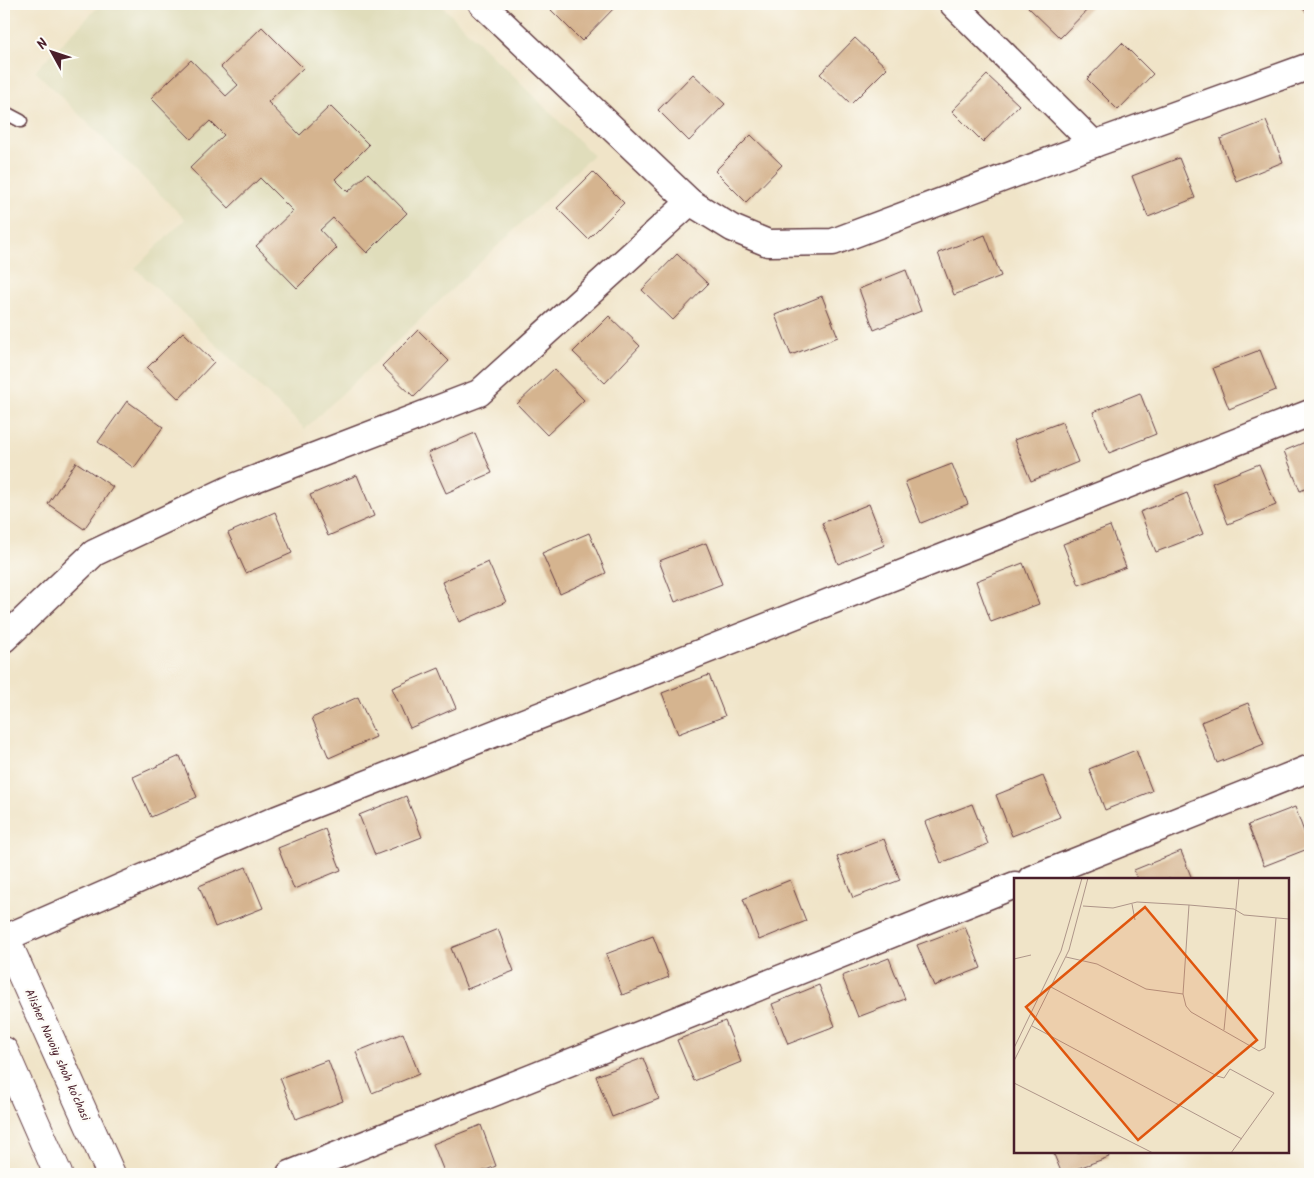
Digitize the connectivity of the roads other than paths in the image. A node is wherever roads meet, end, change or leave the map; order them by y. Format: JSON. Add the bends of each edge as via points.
{"nodes":[{"id":1,"x":482,"y":4,"type":"edge"},
{"id":2,"x":953,"y":4,"type":"edge"},
{"id":3,"x":1310,"y":66,"type":"edge"},
{"id":4,"x":4,"y":112,"type":"edge"},
{"id":5,"x":21,"y":121,"type":"dead end"},
{"id":6,"x":1094,"y":144,"type":"junction"},
{"id":7,"x":690,"y":202,"type":"junction"},
{"id":8,"x":1310,"y":413,"type":"edge"},
{"id":9,"x":4,"y":638,"type":"edge"},
{"id":10,"x":1310,"y":768,"type":"edge"},
{"id":11,"x":1034,"y":878,"type":"edge"},
{"id":12,"x":1014,"y":885,"type":"edge"},
{"id":13,"x":4,"y":937,"type":"edge"},
{"id":14,"x":4,"y":1051,"type":"edge"},
{"id":15,"x":58,"y":1174,"type":"edge"},
{"id":16,"x":111,"y":1174,"type":"edge"},
{"id":17,"x":290,"y":1174,"type":"edge"}],
"edges":[{"from":1,"to":7,"type":"street"},
{"from":2,"to":6,"type":"street"},
{"from":3,"to":6,"type":"street"},
{"from":4,"to":5,"type":"lane"},
{"from":6,"to":7,"type":"street","via":[[833,242],[768,243],[732,228]]},
{"from":7,"to":9,"type":"street","via":[[479,393],[234,487],[94,553]]},
{"from":8,"to":13,"type":"street","via":[[277,819]]},
{"from":10,"to":11,"type":"street"},
{"from":12,"to":17,"type":"street"},
{"from":13,"to":16,"type":"main road","name":"Alisher Navoiy shoh ko'chasi"},
{"from":14,"to":15,"type":"main road"}]}
